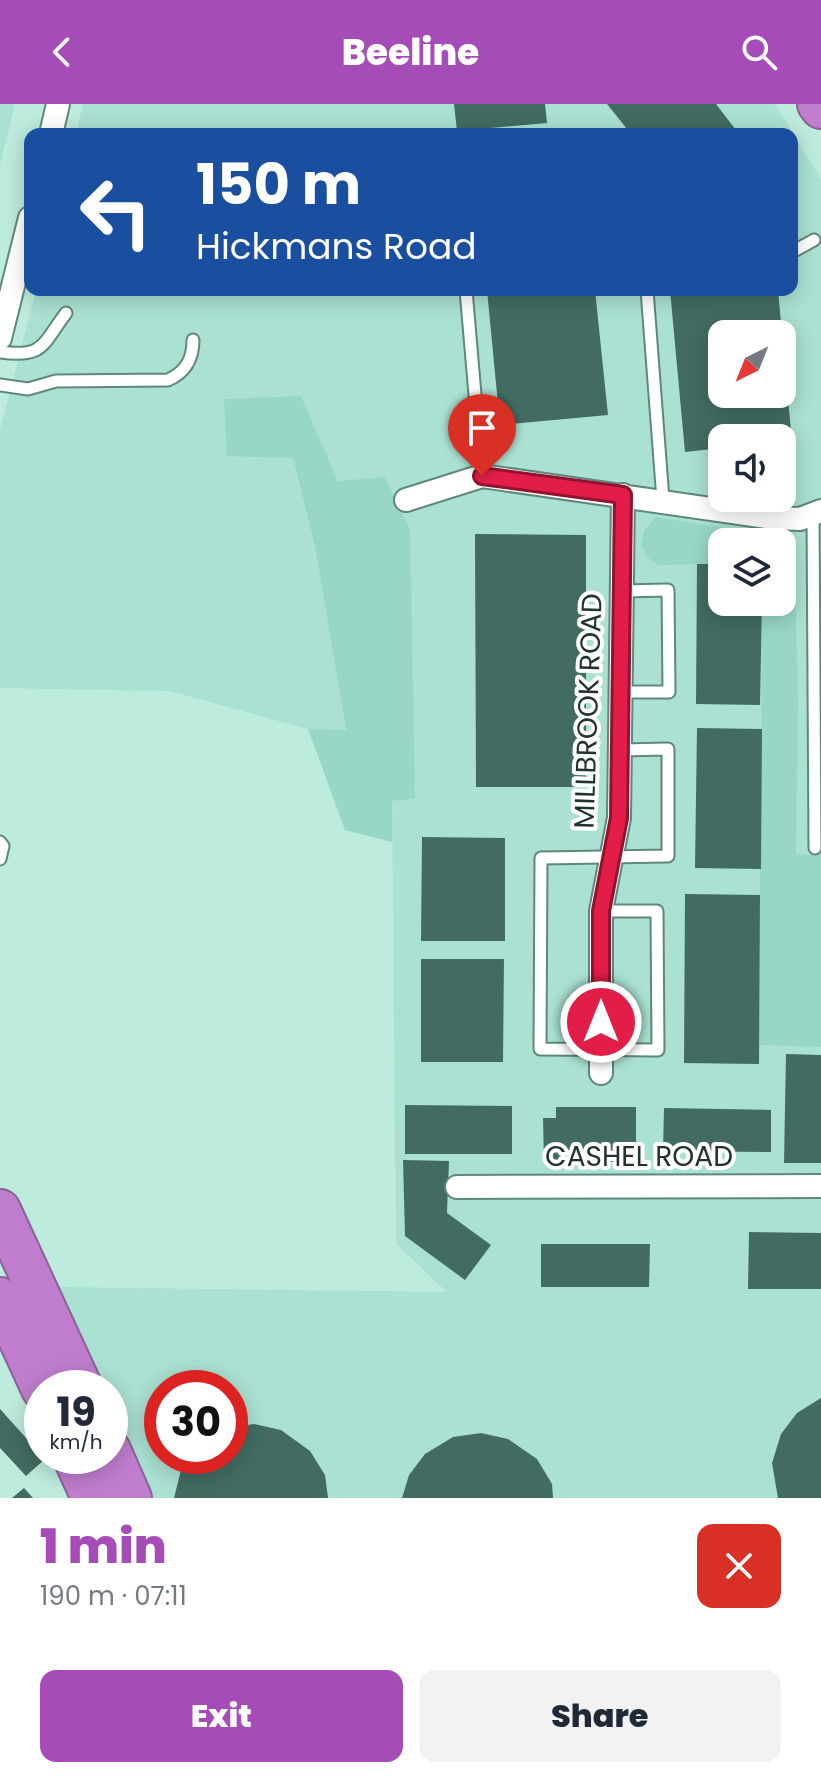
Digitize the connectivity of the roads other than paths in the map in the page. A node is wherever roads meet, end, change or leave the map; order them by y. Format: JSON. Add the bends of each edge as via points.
{"nodes":[{"id":1,"x":58,"y":104,"type":"edge"},
{"id":2,"x":52,"y":128,"type":"edge"},
{"id":3,"x":814,"y":240,"type":"dead end"},
{"id":4,"x":24,"y":242,"type":"edge"},
{"id":5,"x":798,"y":249,"type":"edge"},
{"id":6,"x":467,"y":296,"type":"edge"},
{"id":7,"x":647,"y":296,"type":"edge"},
{"id":8,"x":66,"y":313,"type":"dead end"},
{"id":9,"x":0,"y":338,"type":"edge"},
{"id":10,"x":193,"y":340,"type":"dead end"},
{"id":11,"x":0,"y":352,"type":"edge"},
{"id":12,"x":0,"y":385,"type":"edge"},
{"id":13,"x":482,"y":476,"type":"junction"},
{"id":14,"x":623,"y":495,"type":"junction"},
{"id":15,"x":406,"y":500,"type":"dead end"},
{"id":16,"x":663,"y":500,"type":"junction"},
{"id":17,"x":817,"y":513,"type":"edge"},
{"id":18,"x":622,"y":591,"type":"junction"},
{"id":19,"x":621,"y":692,"type":"junction"},
{"id":20,"x":620,"y":750,"type":"junction"},
{"id":21,"x":0,"y":842,"type":"edge"},
{"id":22,"x":815,"y":848,"type":"dead end"},
{"id":23,"x":611,"y":858,"type":"junction"},
{"id":24,"x":0,"y":859,"type":"edge"},
{"id":25,"x":601,"y":911,"type":"junction"},
{"id":26,"x":601,"y":1061,"type":"junction"},
{"id":27,"x":821,"y":1186,"type":"edge"},
{"id":28,"x":457,"y":1187,"type":"dead end"},
{"id":29,"x":0,"y":1210,"type":"edge"},
{"id":30,"x":0,"y":1298,"type":"edge"},
{"id":31,"x":33,"y":1370,"type":"edge"},
{"id":32,"x":74,"y":1370,"type":"edge"},
{"id":33,"x":81,"y":1474,"type":"edge"},
{"id":34,"x":120,"y":1474,"type":"edge"},
{"id":35,"x":92,"y":1498,"type":"edge"},
{"id":36,"x":131,"y":1498,"type":"edge"}],
"edges":[{"from":1,"to":2,"type":"street"},
{"from":3,"to":5,"type":"lane"},
{"from":4,"to":9,"type":"street"},
{"from":6,"to":13,"type":"lane"},
{"from":7,"to":16,"type":"lane"},
{"from":8,"to":11,"type":"lane","via":[[31,354]]},
{"from":10,"to":12,"type":"lane","via":[[190,361],[168,380],[56,381],[28,389]]},
{"from":13,"to":14,"type":"street"},
{"from":13,"to":15,"type":"street"},
{"from":14,"to":16,"type":"street"},
{"from":14,"to":18,"type":"street","name":"MILLBROOK ROAD"},
{"from":16,"to":17,"type":"street","via":[[773,518],[800,519]]},
{"from":17,"to":22,"type":"lane"},
{"from":18,"to":19,"type":"street","name":"MILLBROOK ROAD"},
{"from":18,"to":19,"type":"lane","via":[[668,590],[669,692]]},
{"from":19,"to":20,"type":"street","name":"MILLBROOK ROAD"},
{"from":20,"to":23,"type":"street","name":"MILLBROOK ROAD","via":[[619,818]]},
{"from":20,"to":23,"type":"lane","via":[[668,749],[668,856]]},
{"from":21,"to":24,"type":"lane"},
{"from":23,"to":25,"type":"street","name":"MILLBROOK ROAD"},
{"from":23,"to":26,"type":"lane","via":[[541,858],[540,1049]]},
{"from":25,"to":26,"type":"street","name":"MILLBROOK ROAD"},
{"from":25,"to":26,"type":"lane","via":[[657,911],[658,1050]]},
{"from":27,"to":28,"type":"street","name":"CASHEL ROAD"},
{"from":29,"to":32,"type":"highway"},
{"from":30,"to":31,"type":"highway"},
{"from":33,"to":35,"type":"highway"},
{"from":34,"to":36,"type":"highway"}]}
